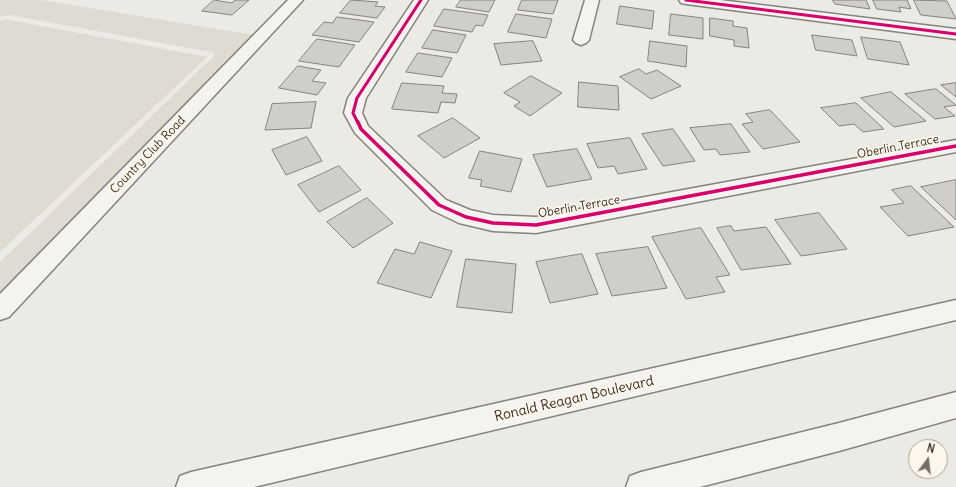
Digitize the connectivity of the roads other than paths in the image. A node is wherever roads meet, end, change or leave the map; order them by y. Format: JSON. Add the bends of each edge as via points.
{"nodes":[{"id":1,"x":296,"y":0,"type":"edge"},
{"id":2,"x":421,"y":0,"type":"edge"},
{"id":3,"x":592,"y":0,"type":"edge"},
{"id":4,"x":686,"y":0,"type":"edge"},
{"id":5,"x":956,"y":34,"type":"edge"},
{"id":6,"x":581,"y":40,"type":"dead end"},
{"id":7,"x":956,"y":146,"type":"edge"},
{"id":8,"x":0,"y":310,"type":"edge"},
{"id":9,"x":956,"y":310,"type":"edge"},
{"id":10,"x":956,"y":405,"type":"edge"},
{"id":11,"x":191,"y":487,"type":"edge"},
{"id":12,"x":641,"y":487,"type":"edge"}],
"edges":[{"from":1,"to":8,"type":"street","name":"Country Club Road"},
{"from":2,"to":7,"type":"street","name":"Oberlin Terrace","via":[[357,98],[353,113],[361,129],[439,205],[466,217],[493,223],[536,225]]},
{"from":3,"to":6,"type":"street"},
{"from":4,"to":5,"type":"street"},
{"from":9,"to":11,"type":"street","name":"Ronald Reagan Boulevard"},
{"from":10,"to":12,"type":"street"}]}
